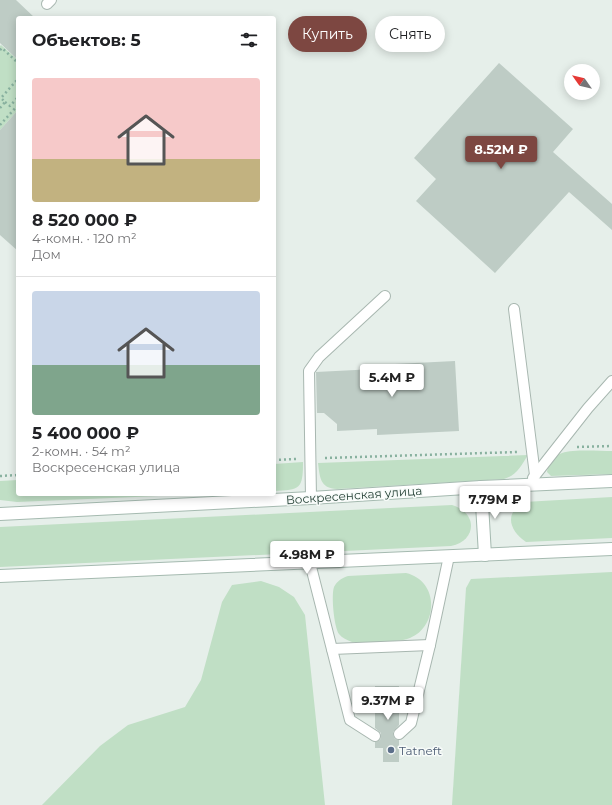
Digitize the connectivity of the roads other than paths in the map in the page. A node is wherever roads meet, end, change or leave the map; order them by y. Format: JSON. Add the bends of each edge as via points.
{"nodes":[{"id":1,"x":385,"y":296,"type":"dead end"},
{"id":2,"x":514,"y":309,"type":"dead end"},
{"id":3,"x":612,"y":381,"type":"edge"},
{"id":4,"x":532,"y":480,"type":"junction"},
{"id":5,"x":612,"y":481,"type":"edge"},
{"id":6,"x":480,"y":487,"type":"junction"},
{"id":7,"x":311,"y":498,"type":"junction"},
{"id":8,"x":0,"y":514,"type":"edge"},
{"id":9,"x":612,"y":549,"type":"edge"},
{"id":10,"x":486,"y":555,"type":"junction"},
{"id":11,"x":449,"y":556,"type":"junction"},
{"id":12,"x":310,"y":563,"type":"junction"},
{"id":13,"x":0,"y":576,"type":"edge"},
{"id":14,"x":430,"y":646,"type":"junction"},
{"id":15,"x":332,"y":649,"type":"junction"},
{"id":16,"x":399,"y":734,"type":"dead end"},
{"id":17,"x":375,"y":736,"type":"dead end"}],
"edges":[{"from":1,"to":7,"type":"lane","via":[[319,356],[309,371]]},
{"from":2,"to":4,"type":"lane","via":[[532,452]]},
{"from":3,"to":4,"type":"lane"},
{"from":4,"to":5,"type":"main road","name":"Воскресенская улица"},
{"from":4,"to":6,"type":"main road","name":"Воскресенская улица"},
{"from":6,"to":7,"type":"main road","name":"Воскресенская улица"},
{"from":6,"to":10,"type":"main road"},
{"from":7,"to":8,"type":"main road","name":"Воскресенская улица"},
{"from":9,"to":10,"type":"main road"},
{"from":10,"to":11,"type":"main road"},
{"from":11,"to":12,"type":"main road"},
{"from":11,"to":14,"type":"lane"},
{"from":12,"to":13,"type":"main road"},
{"from":12,"to":15,"type":"lane"},
{"from":14,"to":15,"type":"lane"},
{"from":14,"to":16,"type":"lane","via":[[412,723]]},
{"from":15,"to":17,"type":"lane","via":[[350,720]]}]}
